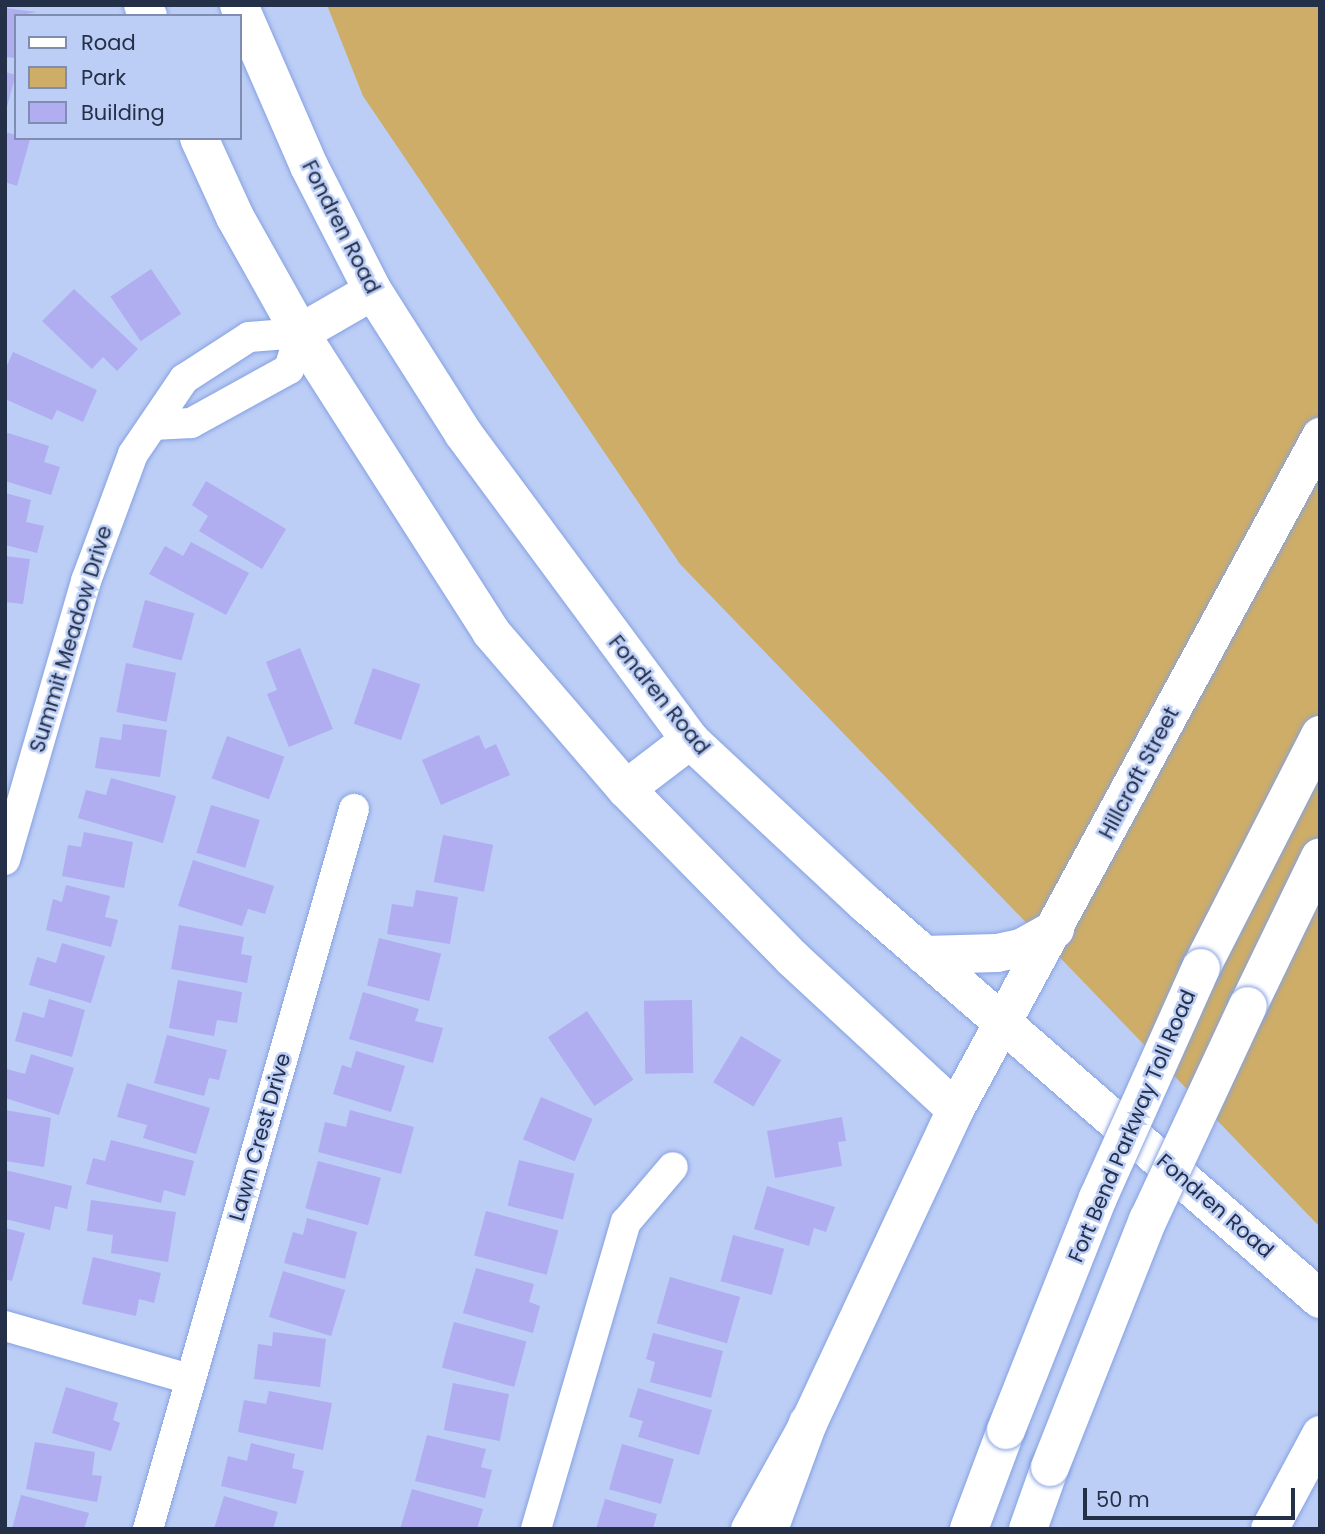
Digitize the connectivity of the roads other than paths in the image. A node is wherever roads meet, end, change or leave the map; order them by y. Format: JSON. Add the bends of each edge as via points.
{"nodes":[{"id":1,"x":239,"y":5,"type":"edge"},
{"id":2,"x":200,"y":140,"type":"edge"},
{"id":3,"x":373,"y":291,"type":"junction"},
{"id":4,"x":300,"y":333,"type":"junction"},
{"id":5,"x":153,"y":425,"type":"junction"},
{"id":6,"x":1320,"y":436,"type":"edge"},
{"id":7,"x":1320,"y":735,"type":"edge"},
{"id":8,"x":690,"y":740,"type":"junction"},
{"id":9,"x":626,"y":789,"type":"junction"},
{"id":10,"x":354,"y":808,"type":"dead end"},
{"id":11,"x":1320,"y":858,"type":"edge"},
{"id":12,"x":5,"y":860,"type":"edge"},
{"id":13,"x":1055,"y":929,"type":"junction"},
{"id":14,"x":924,"y":955,"type":"junction"},
{"id":15,"x":1004,"y":1025,"type":"junction"},
{"id":16,"x":955,"y":1109,"type":"junction"},
{"id":17,"x":673,"y":1167,"type":"dead end"},
{"id":18,"x":1320,"y":1298,"type":"edge"},
{"id":19,"x":5,"y":1326,"type":"edge"},
{"id":20,"x":190,"y":1380,"type":"junction"},
{"id":21,"x":808,"y":1423,"type":"junction"},
{"id":22,"x":1320,"y":1434,"type":"edge"},
{"id":23,"x":148,"y":1529,"type":"edge"},
{"id":24,"x":537,"y":1529,"type":"edge"},
{"id":25,"x":749,"y":1529,"type":"edge"},
{"id":26,"x":769,"y":1529,"type":"edge"},
{"id":27,"x":969,"y":1529,"type":"edge"},
{"id":28,"x":1028,"y":1529,"type":"edge"},
{"id":29,"x":1269,"y":1529,"type":"edge"}],
"edges":[{"from":1,"to":3,"type":"main road","name":"Fondren Road","via":[[309,166]]},
{"from":2,"to":4,"type":"main road","via":[[235,217]]},
{"from":3,"to":4,"type":"main road"},
{"from":3,"to":8,"type":"main road","name":"Fondren Road","via":[[463,433]]},
{"from":4,"to":5,"type":"street","name":"Summit Meadow Drive","via":[[249,337],[184,379]]},
{"from":4,"to":5,"type":"street","via":[[289,369],[191,423]]},
{"from":4,"to":9,"type":"main road","via":[[491,632]]},
{"from":5,"to":12,"type":"street","name":"Summit Meadow Drive","via":[[133,454],[86,581]]},
{"from":6,"to":13,"type":"street","name":"Hillcroft Street"},
{"from":7,"to":27,"type":"main road","name":"Fort Bend Parkway Toll Road","bridge":true,"via":[[1201,968],[1098,1198]]},
{"from":8,"to":9,"type":"main road"},
{"from":8,"to":14,"type":"main road","name":"Fondren Road"},
{"from":9,"to":16,"type":"main road","via":[[792,958]]},
{"from":10,"to":20,"type":"street","name":"Lawn Crest Drive"},
{"from":11,"to":28,"type":"main road","bridge":true,"via":[[1148,1220]]},
{"from":13,"to":14,"type":"main road","via":[[1021,948],[997,953]]},
{"from":13,"to":15,"type":"street","name":"Hillcroft Street"},
{"from":14,"to":15,"type":"main road","name":"Fondren Road"},
{"from":15,"to":16,"type":"street","name":"Hillcroft Street"},
{"from":15,"to":18,"type":"main road","name":"Fondren Road"},
{"from":16,"to":21,"type":"street","name":"Hillcroft Street"},
{"from":17,"to":24,"type":"street","via":[[625,1222]]},
{"from":19,"to":20,"type":"street"},
{"from":20,"to":23,"type":"street","name":"Lawn Crest Drive"},
{"from":21,"to":25,"type":"street","name":"Hillcroft Street"},
{"from":21,"to":26,"type":"main road"},
{"from":22,"to":29,"type":"street"}]}
